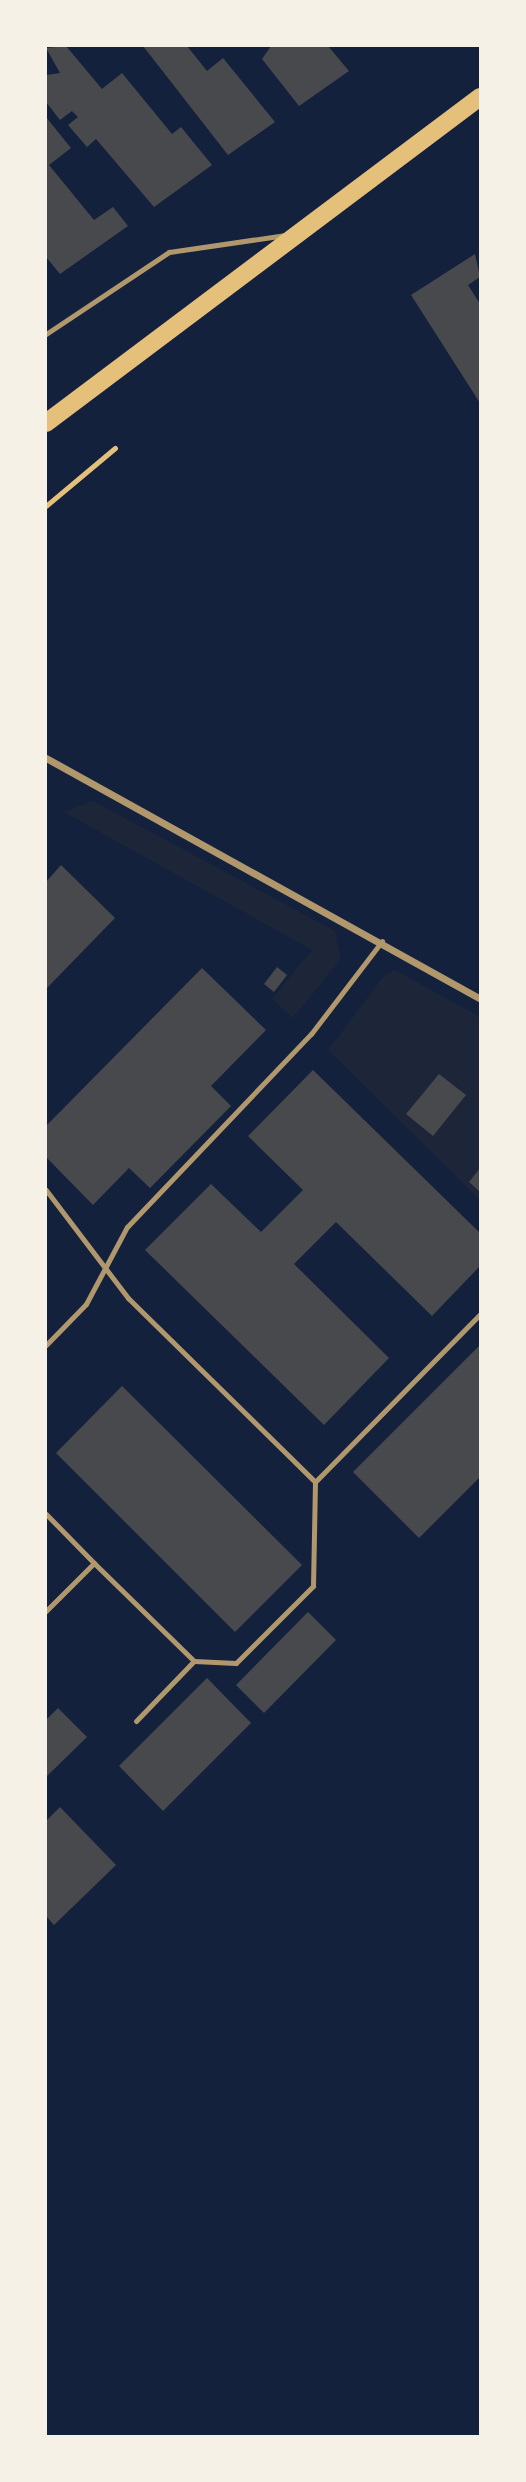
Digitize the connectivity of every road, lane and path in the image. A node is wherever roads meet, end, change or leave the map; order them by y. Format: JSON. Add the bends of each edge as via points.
{"nodes":[{"id":1,"x":481,"y":97,"type":"edge"},
{"id":2,"x":299,"y":234,"type":"junction"},
{"id":3,"x":46,"y":334,"type":"edge"},
{"id":4,"x":46,"y":424,"type":"edge"},
{"id":5,"x":115,"y":448,"type":"dead end"},
{"id":6,"x":46,"y":506,"type":"edge"},
{"id":7,"x":46,"y":758,"type":"edge"},
{"id":8,"x":382,"y":941,"type":"junction"},
{"id":9,"x":481,"y":999,"type":"edge"},
{"id":10,"x":46,"y":1191,"type":"edge"},
{"id":11,"x":106,"y":1266,"type":"junction"},
{"id":12,"x":481,"y":1314,"type":"edge"},
{"id":13,"x":46,"y":1345,"type":"edge"},
{"id":14,"x":315,"y":1482,"type":"junction"},
{"id":15,"x":46,"y":1514,"type":"edge"},
{"id":16,"x":94,"y":1563,"type":"junction"},
{"id":17,"x":46,"y":1611,"type":"edge"},
{"id":18,"x":194,"y":1661,"type":"junction"},
{"id":19,"x":136,"y":1721,"type":"dead end"}],
"edges":[{"from":1,"to":2,"type":"main road"},
{"from":2,"to":3,"type":"lane","via":[[169,252]]},
{"from":2,"to":4,"type":"main road"},
{"from":5,"to":6,"type":"path"},
{"from":7,"to":8,"type":"street"},
{"from":8,"to":9,"type":"street"},
{"from":8,"to":11,"type":"lane","via":[[311,1034],[127,1227]]},
{"from":10,"to":11,"type":"lane"},
{"from":11,"to":13,"type":"lane","via":[[86,1304]]},
{"from":11,"to":14,"type":"lane","via":[[128,1298]]},
{"from":12,"to":14,"type":"lane"},
{"from":14,"to":18,"type":"lane","via":[[313,1586],[236,1663]]},
{"from":15,"to":16,"type":"lane"},
{"from":16,"to":17,"type":"lane"},
{"from":16,"to":18,"type":"lane"},
{"from":18,"to":19,"type":"lane"}]}
